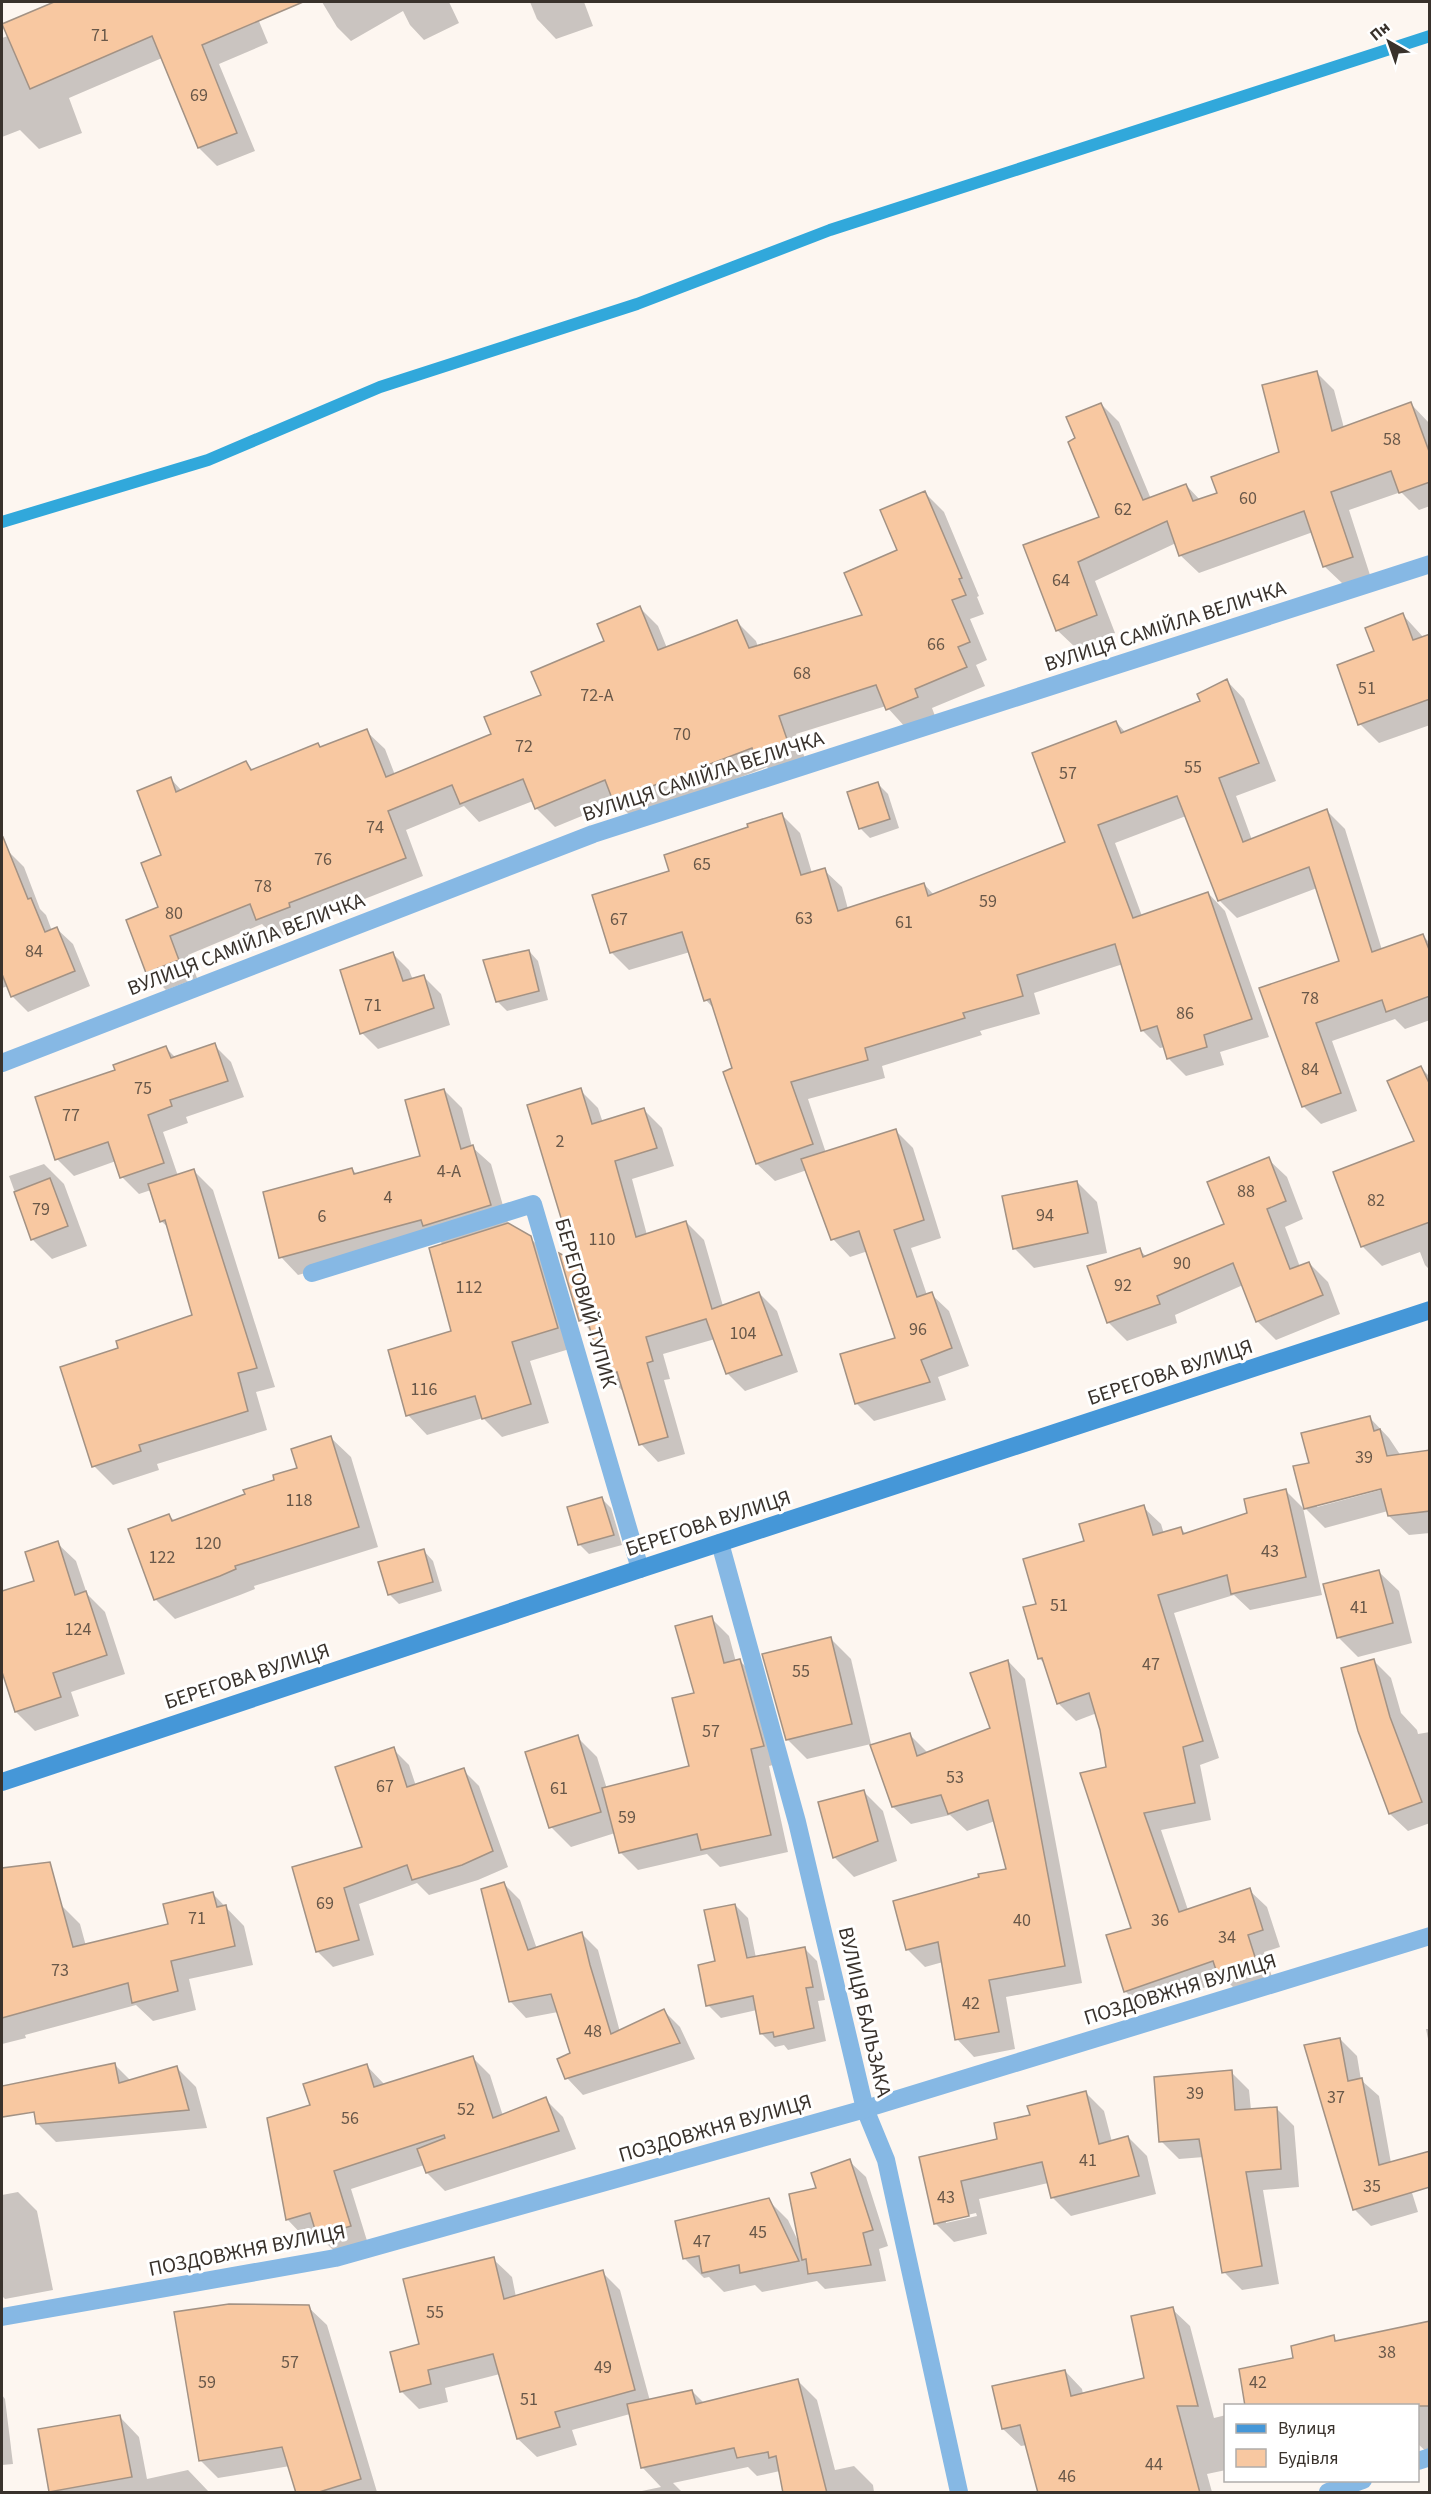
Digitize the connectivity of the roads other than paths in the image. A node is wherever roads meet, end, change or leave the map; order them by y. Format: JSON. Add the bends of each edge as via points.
{"nodes":[{"id":1,"x":1430,"y":564,"type":"edge"},
{"id":2,"x":2,"y":1063,"type":"edge"},
{"id":3,"x":312,"y":1273,"type":"dead end"},
{"id":4,"x":1430,"y":1310,"type":"edge"},
{"id":5,"x":720,"y":1543,"type":"junction"},
{"id":6,"x":640,"y":1569,"type":"junction"},
{"id":7,"x":2,"y":1782,"type":"edge"},
{"id":8,"x":1430,"y":1936,"type":"edge"},
{"id":9,"x":865,"y":2109,"type":"junction"},
{"id":10,"x":2,"y":2317,"type":"edge"},
{"id":11,"x":1360,"y":2482,"type":"edge"},
{"id":12,"x":959,"y":2493,"type":"edge"},
{"id":13,"x":1328,"y":2493,"type":"edge"}],
"edges":[{"from":1,"to":2,"type":"street","name":"ВУЛИЦЯ САМІЙЛА ВЕЛИЧКА","via":[[593,834]]},
{"from":3,"to":6,"type":"street","name":"БЕРЕГОВИЙ ТУПИК","via":[[533,1204]]},
{"from":4,"to":5,"type":"street","name":"БЕРЕГОВА ВУЛИЦЯ"},
{"from":5,"to":6,"type":"street","name":"БЕРЕГОВА ВУЛИЦЯ"},
{"from":5,"to":9,"type":"street","name":"ВУЛИЦЯ БАЛЬЗАКА","via":[[797,1822]]},
{"from":6,"to":7,"type":"street","name":"БЕРЕГОВА ВУЛИЦЯ"},
{"from":8,"to":9,"type":"street","name":"ПОЗДОВЖНЯ ВУЛИЦЯ"},
{"from":9,"to":10,"type":"street","name":"ПОЗДОВЖНЯ ВУЛИЦЯ","via":[[335,2258]]},
{"from":9,"to":12,"type":"street","name":"ВУЛИЦЯ БАЛЬЗАКА","via":[[886,2160]]},
{"from":11,"to":13,"type":"street"}]}
